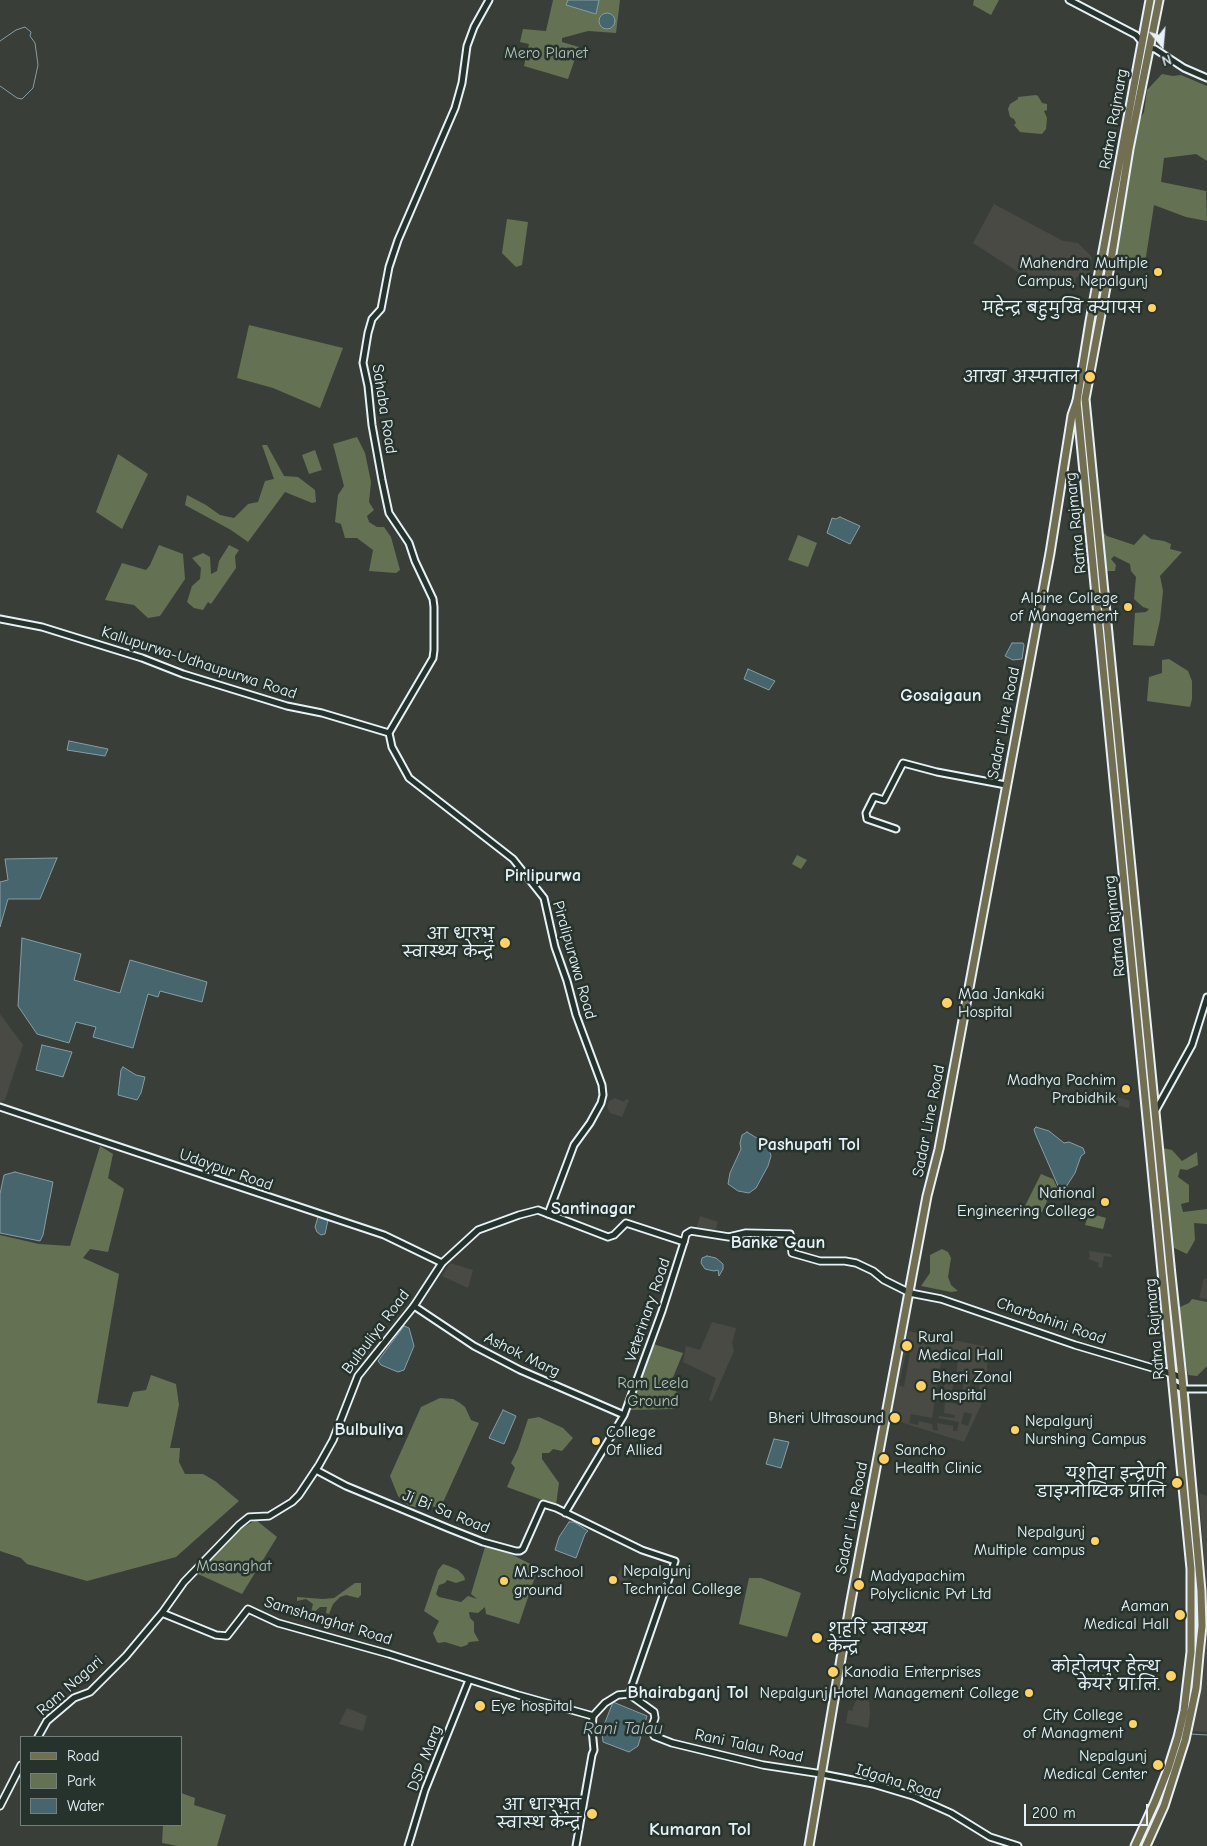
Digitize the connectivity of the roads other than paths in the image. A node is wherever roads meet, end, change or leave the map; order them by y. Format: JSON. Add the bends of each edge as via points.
{"nodes":[{"id":1,"x":488,"y":0,"type":"edge"},
{"id":2,"x":1069,"y":0,"type":"edge"},
{"id":3,"x":1150,"y":0,"type":"edge"},
{"id":4,"x":1159,"y":0,"type":"edge"},
{"id":5,"x":1146,"y":45,"type":"junction"},
{"id":6,"x":1207,"y":78,"type":"edge"},
{"id":7,"x":1077,"y":402,"type":"junction"},
{"id":8,"x":0,"y":619,"type":"edge"},
{"id":9,"x":389,"y":733,"type":"junction"},
{"id":10,"x":1006,"y":785,"type":"junction"},
{"id":11,"x":896,"y":829,"type":"dead end"},
{"id":12,"x":1207,"y":997,"type":"edge"},
{"id":13,"x":0,"y":1107,"type":"edge"},
{"id":14,"x":1156,"y":1110,"type":"junction"},
{"id":15,"x":548,"y":1214,"type":"junction"},
{"id":16,"x":684,"y":1242,"type":"junction"},
{"id":17,"x":442,"y":1263,"type":"junction"},
{"id":18,"x":910,"y":1293,"type":"junction"},
{"id":19,"x":414,"y":1306,"type":"junction"},
{"id":20,"x":1173,"y":1374,"type":"junction"},
{"id":21,"x":1182,"y":1378,"type":"junction"},
{"id":22,"x":1174,"y":1385,"type":"junction"},
{"id":23,"x":1183,"y":1389,"type":"junction"},
{"id":24,"x":1207,"y":1389,"type":"edge"},
{"id":25,"x":624,"y":1415,"type":"junction"},
{"id":26,"x":316,"y":1470,"type":"junction"},
{"id":27,"x":565,"y":1513,"type":"junction"},
{"id":28,"x":162,"y":1613,"type":"junction"},
{"id":29,"x":468,"y":1680,"type":"junction"},
{"id":30,"x":629,"y":1694,"type":"junction"},
{"id":31,"x":594,"y":1716,"type":"junction"},
{"id":32,"x":39,"y":1736,"type":"edge"},
{"id":33,"x":20,"y":1767,"type":"edge"},
{"id":34,"x":822,"y":1774,"type":"junction"},
{"id":35,"x":0,"y":1806,"type":"edge"},
{"id":36,"x":408,"y":1846,"type":"edge"},
{"id":37,"x":576,"y":1846,"type":"edge"},
{"id":38,"x":809,"y":1846,"type":"edge"},
{"id":39,"x":1018,"y":1846,"type":"edge"},
{"id":40,"x":1135,"y":1846,"type":"edge"},
{"id":41,"x":1146,"y":1846,"type":"edge"}],
"edges":[{"from":1,"to":9,"type":"street","name":"Sahaba Road","via":[[467,46],[455,108],[398,240],[381,309],[372,319],[368,333],[363,363],[389,513],[409,543],[434,607],[433,658]]},
{"from":2,"to":5,"type":"street","via":[[1136,35]]},
{"from":3,"to":5,"type":"main road","name":"Ratna Rajmarg"},
{"from":4,"to":5,"type":"main road","name":"Ratna Rajmarg"},
{"from":5,"to":6,"type":"street"},
{"from":5,"to":7,"type":"main road","name":"Ratna Rajmarg"},
{"from":5,"to":14,"type":"main road","name":"Ratna Rajmarg","via":[[1085,398]]},
{"from":7,"to":10,"type":"main road","name":"Sadar Line Road","via":[[1072,414],[1050,553]]},
{"from":7,"to":20,"type":"main road","name":"Ratna Rajmarg"},
{"from":8,"to":9,"type":"street","name":"Kallupurwa-Udhaupurwa Road","via":[[58,632],[287,706]]},
{"from":9,"to":15,"type":"street","name":"Piralipurawa Road","via":[[392,747],[409,778],[513,859],[544,898],[555,947],[603,1094],[597,1110],[574,1145]]},
{"from":10,"to":11,"type":"street","via":[[903,763],[884,800],[874,797],[866,813],[867,819]]},
{"from":10,"to":18,"type":"main road","name":"Sadar Line Road"},
{"from":12,"to":14,"type":"street","via":[[1192,1045]]},
{"from":13,"to":17,"type":"street","name":"Udaypur Road","via":[[384,1235]]},
{"from":14,"to":21,"type":"main road","name":"Ratna Rajmarg"},
{"from":15,"to":16,"type":"main road","via":[[608,1236],[614,1235],[626,1223]]},
{"from":15,"to":17,"type":"main road","name":"Bulbuliya Road","via":[[538,1210],[488,1225],[478,1230]]},
{"from":16,"to":18,"type":"main road","name":"Charbahini Road","via":[[686,1234],[691,1231],[729,1237],[746,1233],[790,1234],[792,1253],[820,1260],[856,1263]]},
{"from":16,"to":25,"type":"street","name":"Veterinary Road"},
{"from":17,"to":19,"type":"main road","name":"Bulbuliya Road"},
{"from":18,"to":20,"type":"main road","name":"Charbahini Road","via":[[941,1299],[1075,1345]]},
{"from":18,"to":34,"type":"main road","name":"Sadar Line Road","via":[[850,1604]]},
{"from":19,"to":25,"type":"street","name":"Ashok Marg","via":[[474,1346],[520,1370]]},
{"from":19,"to":26,"type":"main road","name":"Bulbuliya Road","via":[[358,1376],[333,1440]]},
{"from":20,"to":21,"type":"main road","name":"Charbahini Road"},
{"from":20,"to":22,"type":"main road","name":"Ratna Rajmarg"},
{"from":21,"to":23,"type":"main road","name":"Ratna Rajmarg"},
{"from":22,"to":23,"type":"street"},
{"from":22,"to":40,"type":"main road","name":"Ratna Rajmarg","via":[[1191,1569],[1191,1660],[1178,1737],[1156,1802]]},
{"from":23,"to":24,"type":"street"},
{"from":23,"to":41,"type":"main road","name":"Ratna Rajmarg","via":[[1199,1555],[1202,1626],[1196,1688],[1185,1740],[1164,1806]]},
{"from":25,"to":27,"type":"street","name":"Veterinary Road"},
{"from":26,"to":27,"type":"street","name":"Ji Bi Sa Road","via":[[450,1530],[516,1551],[523,1549],[543,1504]]},
{"from":26,"to":28,"type":"main road","name":"Bulbuliya Road","via":[[292,1502],[269,1516],[249,1517],[239,1525],[184,1582]]},
{"from":27,"to":30,"type":"street","via":[[636,1547],[675,1561]]},
{"from":28,"to":29,"type":"main road","name":"Samshanghat Road","via":[[216,1635],[227,1636],[248,1610],[278,1623]]},
{"from":28,"to":32,"type":"main road","name":"Ram Nagari","via":[[90,1692],[74,1698],[48,1722]]},
{"from":29,"to":31,"type":"main road"},
{"from":29,"to":36,"type":"street","name":"DSP Marg","via":[[425,1790]]},
{"from":30,"to":31,"type":"main road","via":[[618,1695],[605,1702]]},
{"from":30,"to":34,"type":"main road","name":"Rani Talau Road","via":[[654,1712],[651,1729],[654,1736],[763,1765]]},
{"from":31,"to":37,"type":"street","via":[[594,1750]]},
{"from":33,"to":35,"type":"main road"},
{"from":34,"to":38,"type":"main road","name":"Sadar Line Road"},
{"from":34,"to":39,"type":"street","name":"Idgaha Road","via":[[913,1796],[951,1813],[990,1837]]}]}
